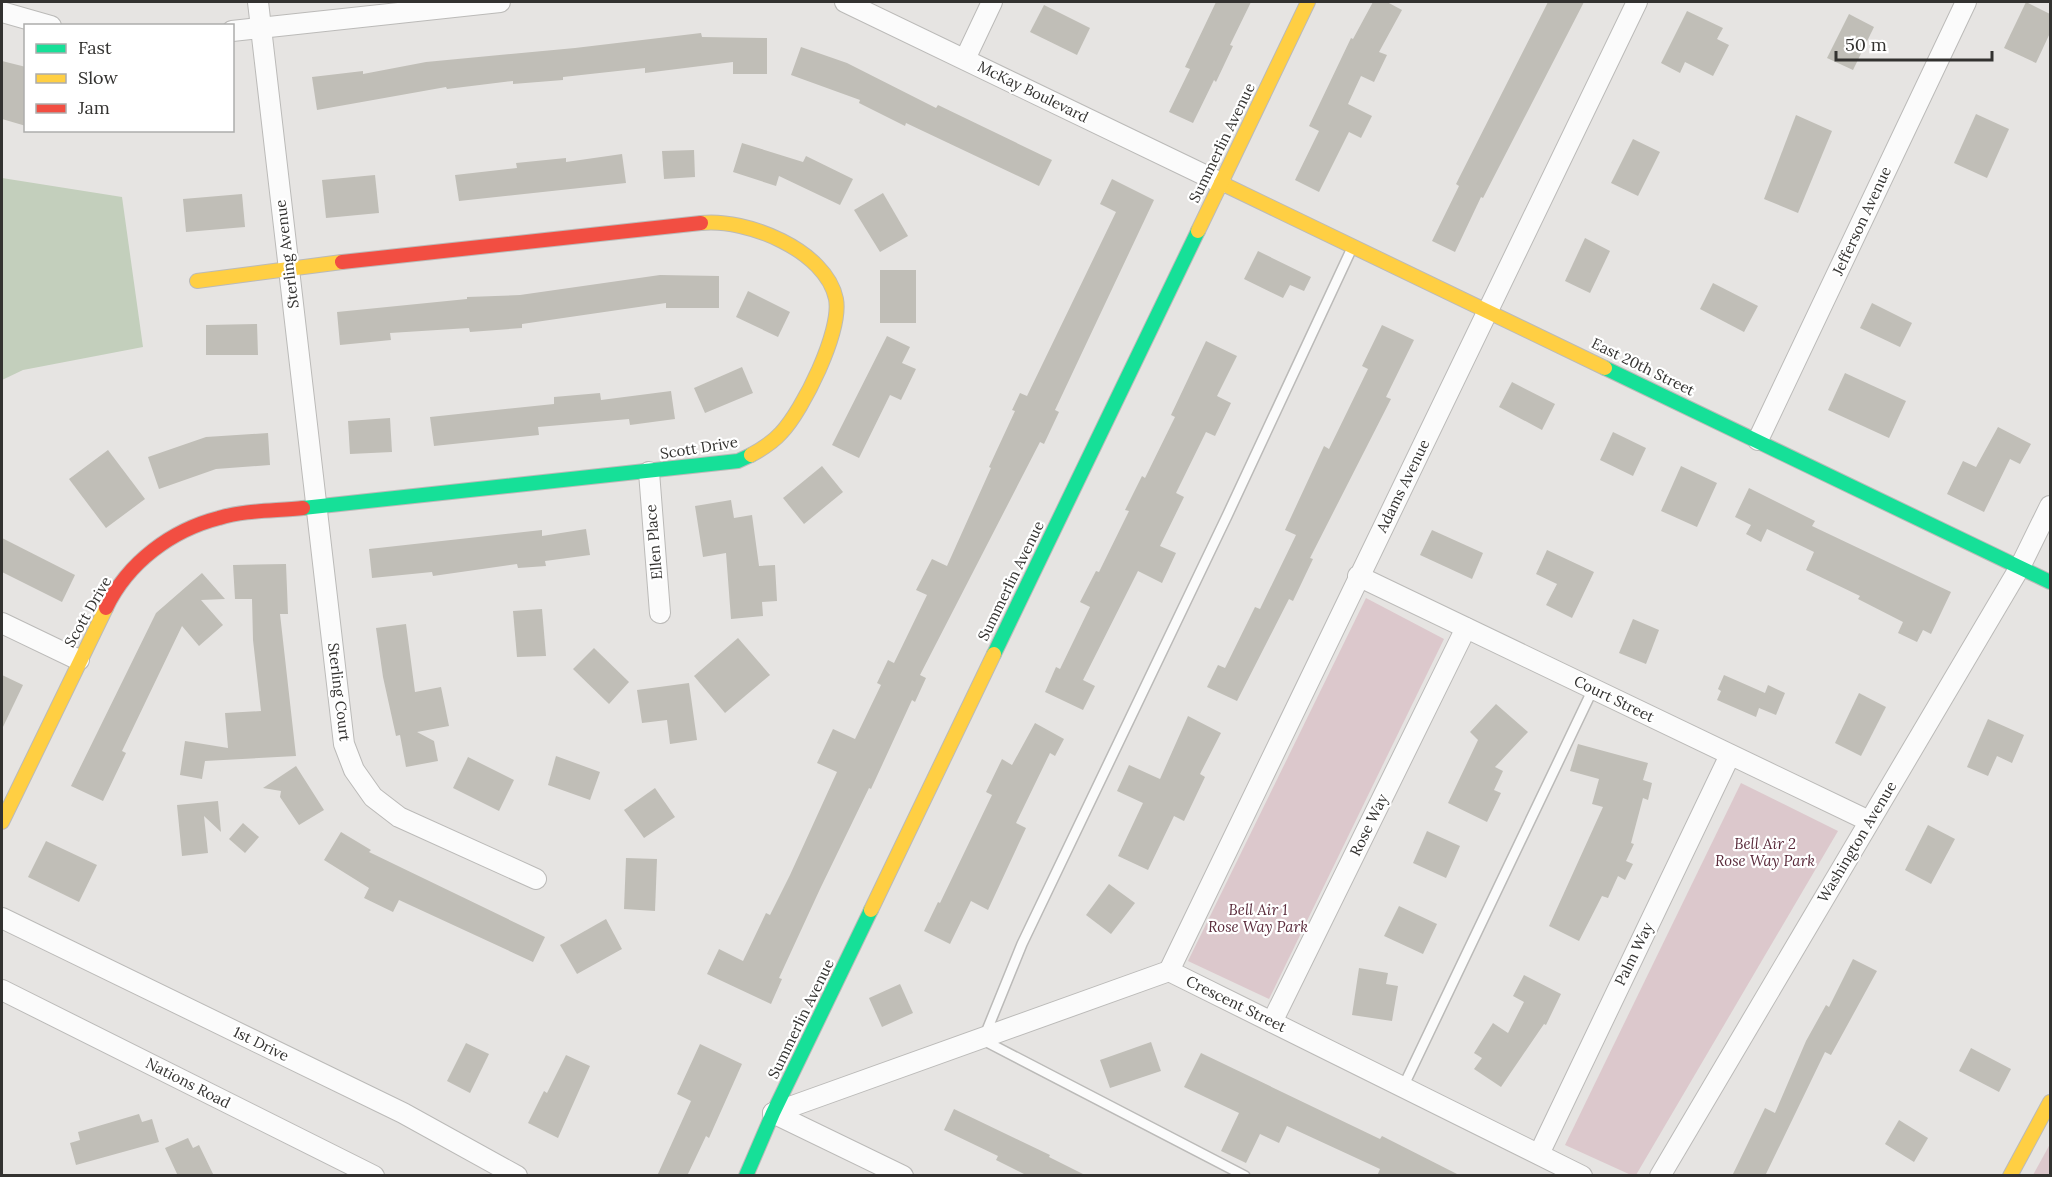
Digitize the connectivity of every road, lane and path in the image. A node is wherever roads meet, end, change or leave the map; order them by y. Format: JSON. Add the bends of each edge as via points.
{"nodes":[{"id":1,"x":258,"y":2,"type":"edge"},
{"id":2,"x":501,"y":2,"type":"edge"},
{"id":3,"x":845,"y":2,"type":"edge"},
{"id":4,"x":992,"y":2,"type":"edge"},
{"id":5,"x":1308,"y":2,"type":"edge"},
{"id":6,"x":1637,"y":2,"type":"edge"},
{"id":7,"x":1966,"y":2,"type":"edge"},
{"id":8,"x":2,"y":12,"type":"edge"},
{"id":9,"x":44,"y":24,"type":"edge"},
{"id":10,"x":260,"y":28,"type":"junction"},
{"id":11,"x":234,"y":32,"type":"edge"},
{"id":12,"x":965,"y":59,"type":"junction"},
{"id":13,"x":1221,"y":183,"type":"junction"},
{"id":14,"x":1353,"y":246,"type":"junction"},
{"id":15,"x":289,"y":268,"type":"junction"},
{"id":16,"x":197,"y":281,"type":"dead end"},
{"id":17,"x":1489,"y":311,"type":"junction"},
{"id":18,"x":1758,"y":440,"type":"junction"},
{"id":19,"x":649,"y":472,"type":"junction"},
{"id":20,"x":316,"y":506,"type":"junction"},
{"id":21,"x":2050,"y":506,"type":"edge"},
{"id":22,"x":2020,"y":567,"type":"junction"},
{"id":23,"x":1358,"y":576,"type":"junction"},
{"id":24,"x":2050,"y":582,"type":"edge"},
{"id":25,"x":660,"y":613,"type":"dead end"},
{"id":26,"x":2,"y":623,"type":"edge"},
{"id":27,"x":1466,"y":628,"type":"junction"},
{"id":28,"x":79,"y":660,"type":"junction"},
{"id":29,"x":1593,"y":689,"type":"junction"},
{"id":30,"x":1730,"y":754,"type":"junction"},
{"id":31,"x":1869,"y":821,"type":"junction"},
{"id":32,"x":2,"y":822,"type":"edge"},
{"id":33,"x":536,"y":879,"type":"dead end"},
{"id":34,"x":2,"y":918,"type":"edge"},
{"id":35,"x":1169,"y":971,"type":"junction"},
{"id":36,"x":2,"y":990,"type":"edge"},
{"id":37,"x":1272,"y":1022,"type":"junction"},
{"id":38,"x":982,"y":1038,"type":"junction"},
{"id":39,"x":1403,"y":1087,"type":"junction"},
{"id":40,"x":2050,"y":1102,"type":"edge"},
{"id":41,"x":773,"y":1113,"type":"junction"},
{"id":42,"x":1539,"y":1154,"type":"junction"},
{"id":43,"x":374,"y":1176,"type":"edge"},
{"id":44,"x":518,"y":1176,"type":"edge"},
{"id":45,"x":747,"y":1176,"type":"edge"},
{"id":46,"x":903,"y":1176,"type":"edge"},
{"id":47,"x":1245,"y":1176,"type":"edge"},
{"id":48,"x":1582,"y":1176,"type":"edge"},
{"id":49,"x":1660,"y":1176,"type":"edge"},
{"id":50,"x":2010,"y":1176,"type":"edge"}],
"edges":[{"from":1,"to":10,"type":"street","name":"Sterling Avenue"},
{"from":2,"to":10,"type":"street"},
{"from":3,"to":12,"type":"street","name":"McKay Boulevard"},
{"from":4,"to":12,"type":"street"},
{"from":5,"to":13,"type":"street","name":"Summerlin Avenue"},
{"from":6,"to":17,"type":"street","name":"Adams Avenue"},
{"from":7,"to":18,"type":"street","name":"Jefferson Avenue"},
{"from":8,"to":9,"type":"street"},
{"from":10,"to":11,"type":"street"},
{"from":10,"to":15,"type":"street","name":"Sterling Avenue"},
{"from":12,"to":13,"type":"street","name":"McKay Boulevard"},
{"from":13,"to":14,"type":"street","name":"East 20th Street"},
{"from":13,"to":41,"type":"street","name":"Summerlin Avenue"},
{"from":14,"to":17,"type":"street","name":"East 20th Street"},
{"from":14,"to":38,"type":"lane","via":[[1022,945]]},
{"from":15,"to":16,"type":"street","name":"Scott Drive"},
{"from":15,"to":19,"type":"street","name":"Scott Drive","via":[[707,222],[749,227],[786,243],[822,269],[836,298],[834,328],[822,363],[787,430],[765,449],[738,461]]},
{"from":15,"to":20,"type":"street","name":"Sterling Avenue"},
{"from":17,"to":18,"type":"street","name":"East 20th Street"},
{"from":17,"to":23,"type":"street","name":"Adams Avenue"},
{"from":18,"to":22,"type":"street","name":"East 20th Street"},
{"from":19,"to":20,"type":"street","name":"Scott Drive"},
{"from":19,"to":25,"type":"street","name":"Ellen Place"},
{"from":20,"to":28,"type":"street","name":"Scott Drive","via":[[221,517],[176,533],[138,563],[109,601]]},
{"from":20,"to":33,"type":"street","name":"Sterling Court","via":[[344,744],[354,770],[373,797],[399,817]]},
{"from":21,"to":22,"type":"street","name":"Washington Avenue"},
{"from":22,"to":24,"type":"street","name":"East 20th Street"},
{"from":22,"to":31,"type":"street","name":"Washington Avenue"},
{"from":23,"to":27,"type":"street","name":"Court Street"},
{"from":23,"to":35,"type":"street","name":"Adams Avenue"},
{"from":26,"to":28,"type":"street"},
{"from":27,"to":29,"type":"street","name":"Court Street"},
{"from":27,"to":37,"type":"street","name":"Rose Way"},
{"from":28,"to":32,"type":"street","name":"Scott Drive"},
{"from":29,"to":30,"type":"street","name":"Court Street"},
{"from":29,"to":39,"type":"lane"},
{"from":30,"to":31,"type":"street","name":"Court Street"},
{"from":30,"to":42,"type":"street","name":"Palm Way"},
{"from":31,"to":49,"type":"street","name":"Washington Avenue"},
{"from":34,"to":44,"type":"street","name":"1st Drive","via":[[403,1113]]},
{"from":35,"to":37,"type":"street","name":"Crescent Street"},
{"from":35,"to":38,"type":"street","name":"Crescent Street"},
{"from":36,"to":43,"type":"street","name":"Nations Road"},
{"from":37,"to":39,"type":"street","name":"Crescent Street"},
{"from":38,"to":41,"type":"street","name":"Crescent Street"},
{"from":38,"to":47,"type":"lane"},
{"from":39,"to":42,"type":"street","name":"Crescent Street"},
{"from":40,"to":50,"type":"street"},
{"from":41,"to":45,"type":"street","name":"Summerlin Avenue"},
{"from":41,"to":46,"type":"street"},
{"from":42,"to":48,"type":"street","name":"Crescent Street"}]}
